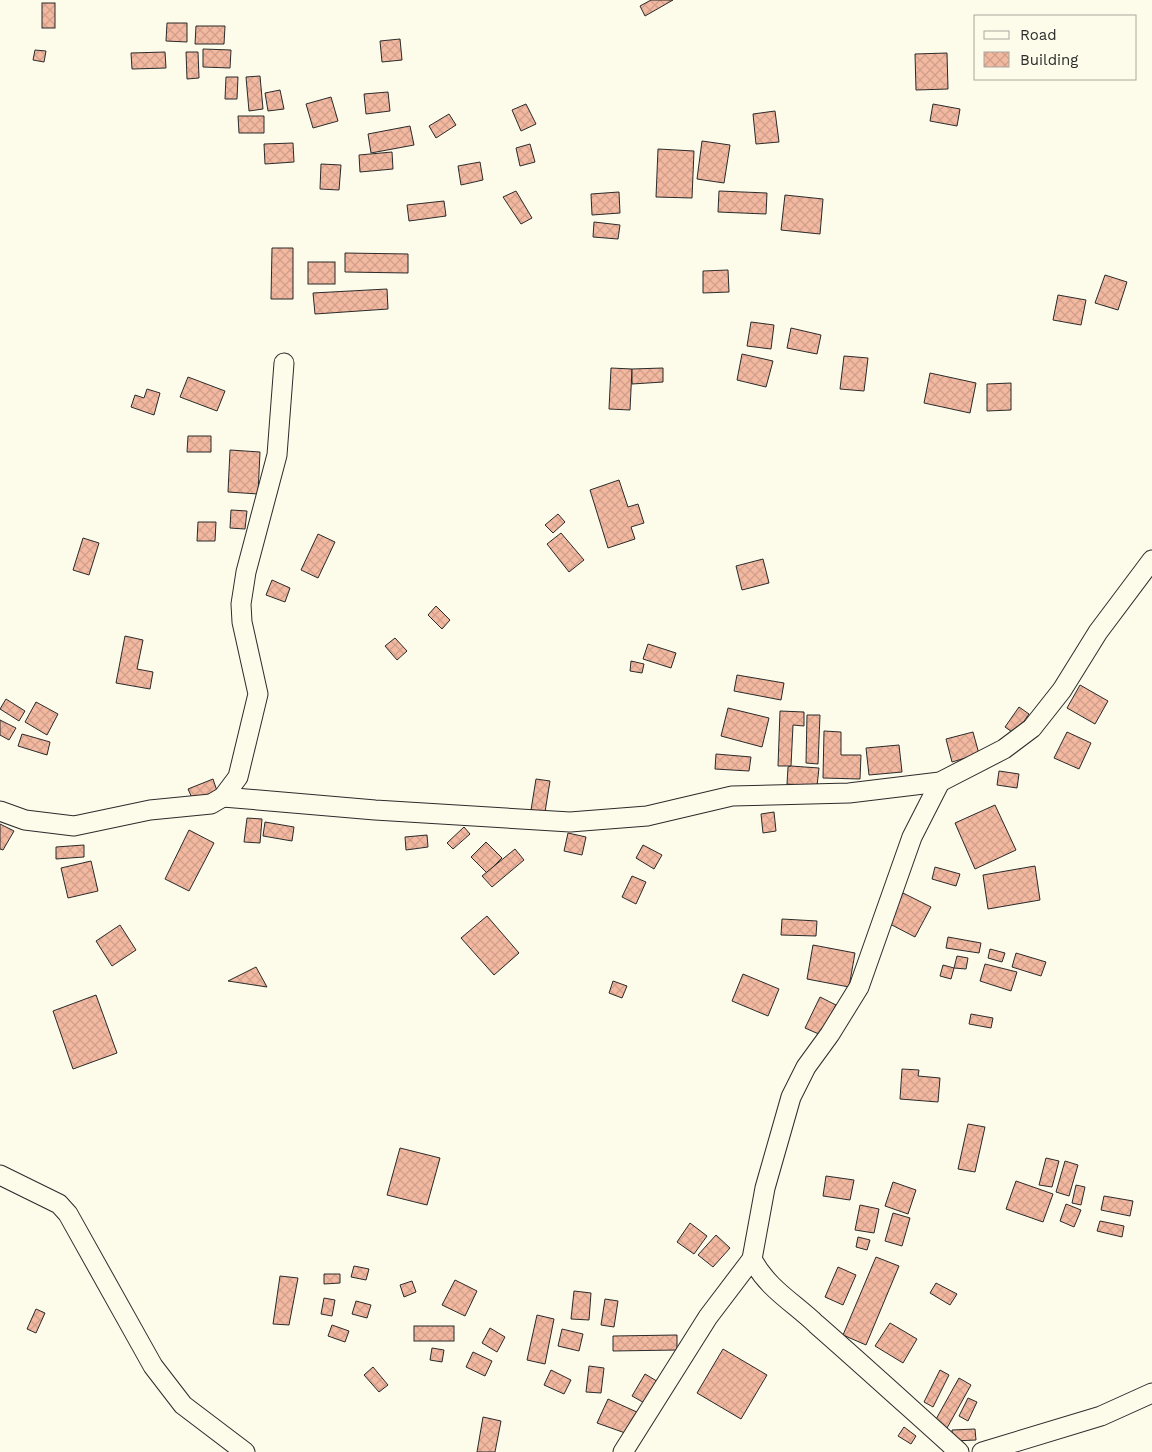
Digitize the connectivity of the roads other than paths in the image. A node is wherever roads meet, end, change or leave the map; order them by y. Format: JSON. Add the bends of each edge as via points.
{"nodes":[{"id":1,"x":284,"y":363,"type":"dead end"},
{"id":2,"x":1152,"y":560,"type":"edge"},
{"id":3,"x":940,"y":782,"type":"junction"},
{"id":4,"x":223,"y":797,"type":"junction"},
{"id":5,"x":0,"y":811,"type":"edge"},
{"id":6,"x":0,"y":1175,"type":"edge"},
{"id":7,"x":752,"y":1259,"type":"junction"},
{"id":8,"x":1152,"y":1394,"type":"edge"},
{"id":9,"x":245,"y":1452,"type":"edge"},
{"id":10,"x":624,"y":1452,"type":"edge"},
{"id":11,"x":958,"y":1452,"type":"edge"},
{"id":12,"x":982,"y":1452,"type":"edge"}],
"edges":[{"from":1,"to":4,"type":"street","via":[[277,455],[246,572],[241,604],[258,694],[238,777]]},
{"from":2,"to":3,"type":"street","via":[[1032,728],[1004,749]]},
{"from":3,"to":4,"type":"street","via":[[849,793],[732,796],[647,816],[570,822]]},
{"from":3,"to":7,"type":"street","via":[[912,837],[859,987],[806,1067],[791,1097],[765,1188]]},
{"from":4,"to":5,"type":"street","via":[[211,804],[150,810],[74,826],[25,820]]},
{"from":6,"to":9,"type":"street","via":[[59,1204],[68,1214],[153,1366],[182,1405]]},
{"from":7,"to":10,"type":"street","via":[[708,1318]]},
{"from":7,"to":11,"type":"street","via":[[774,1290],[812,1320]]},
{"from":8,"to":12,"type":"street","via":[[1101,1416]]}]}
